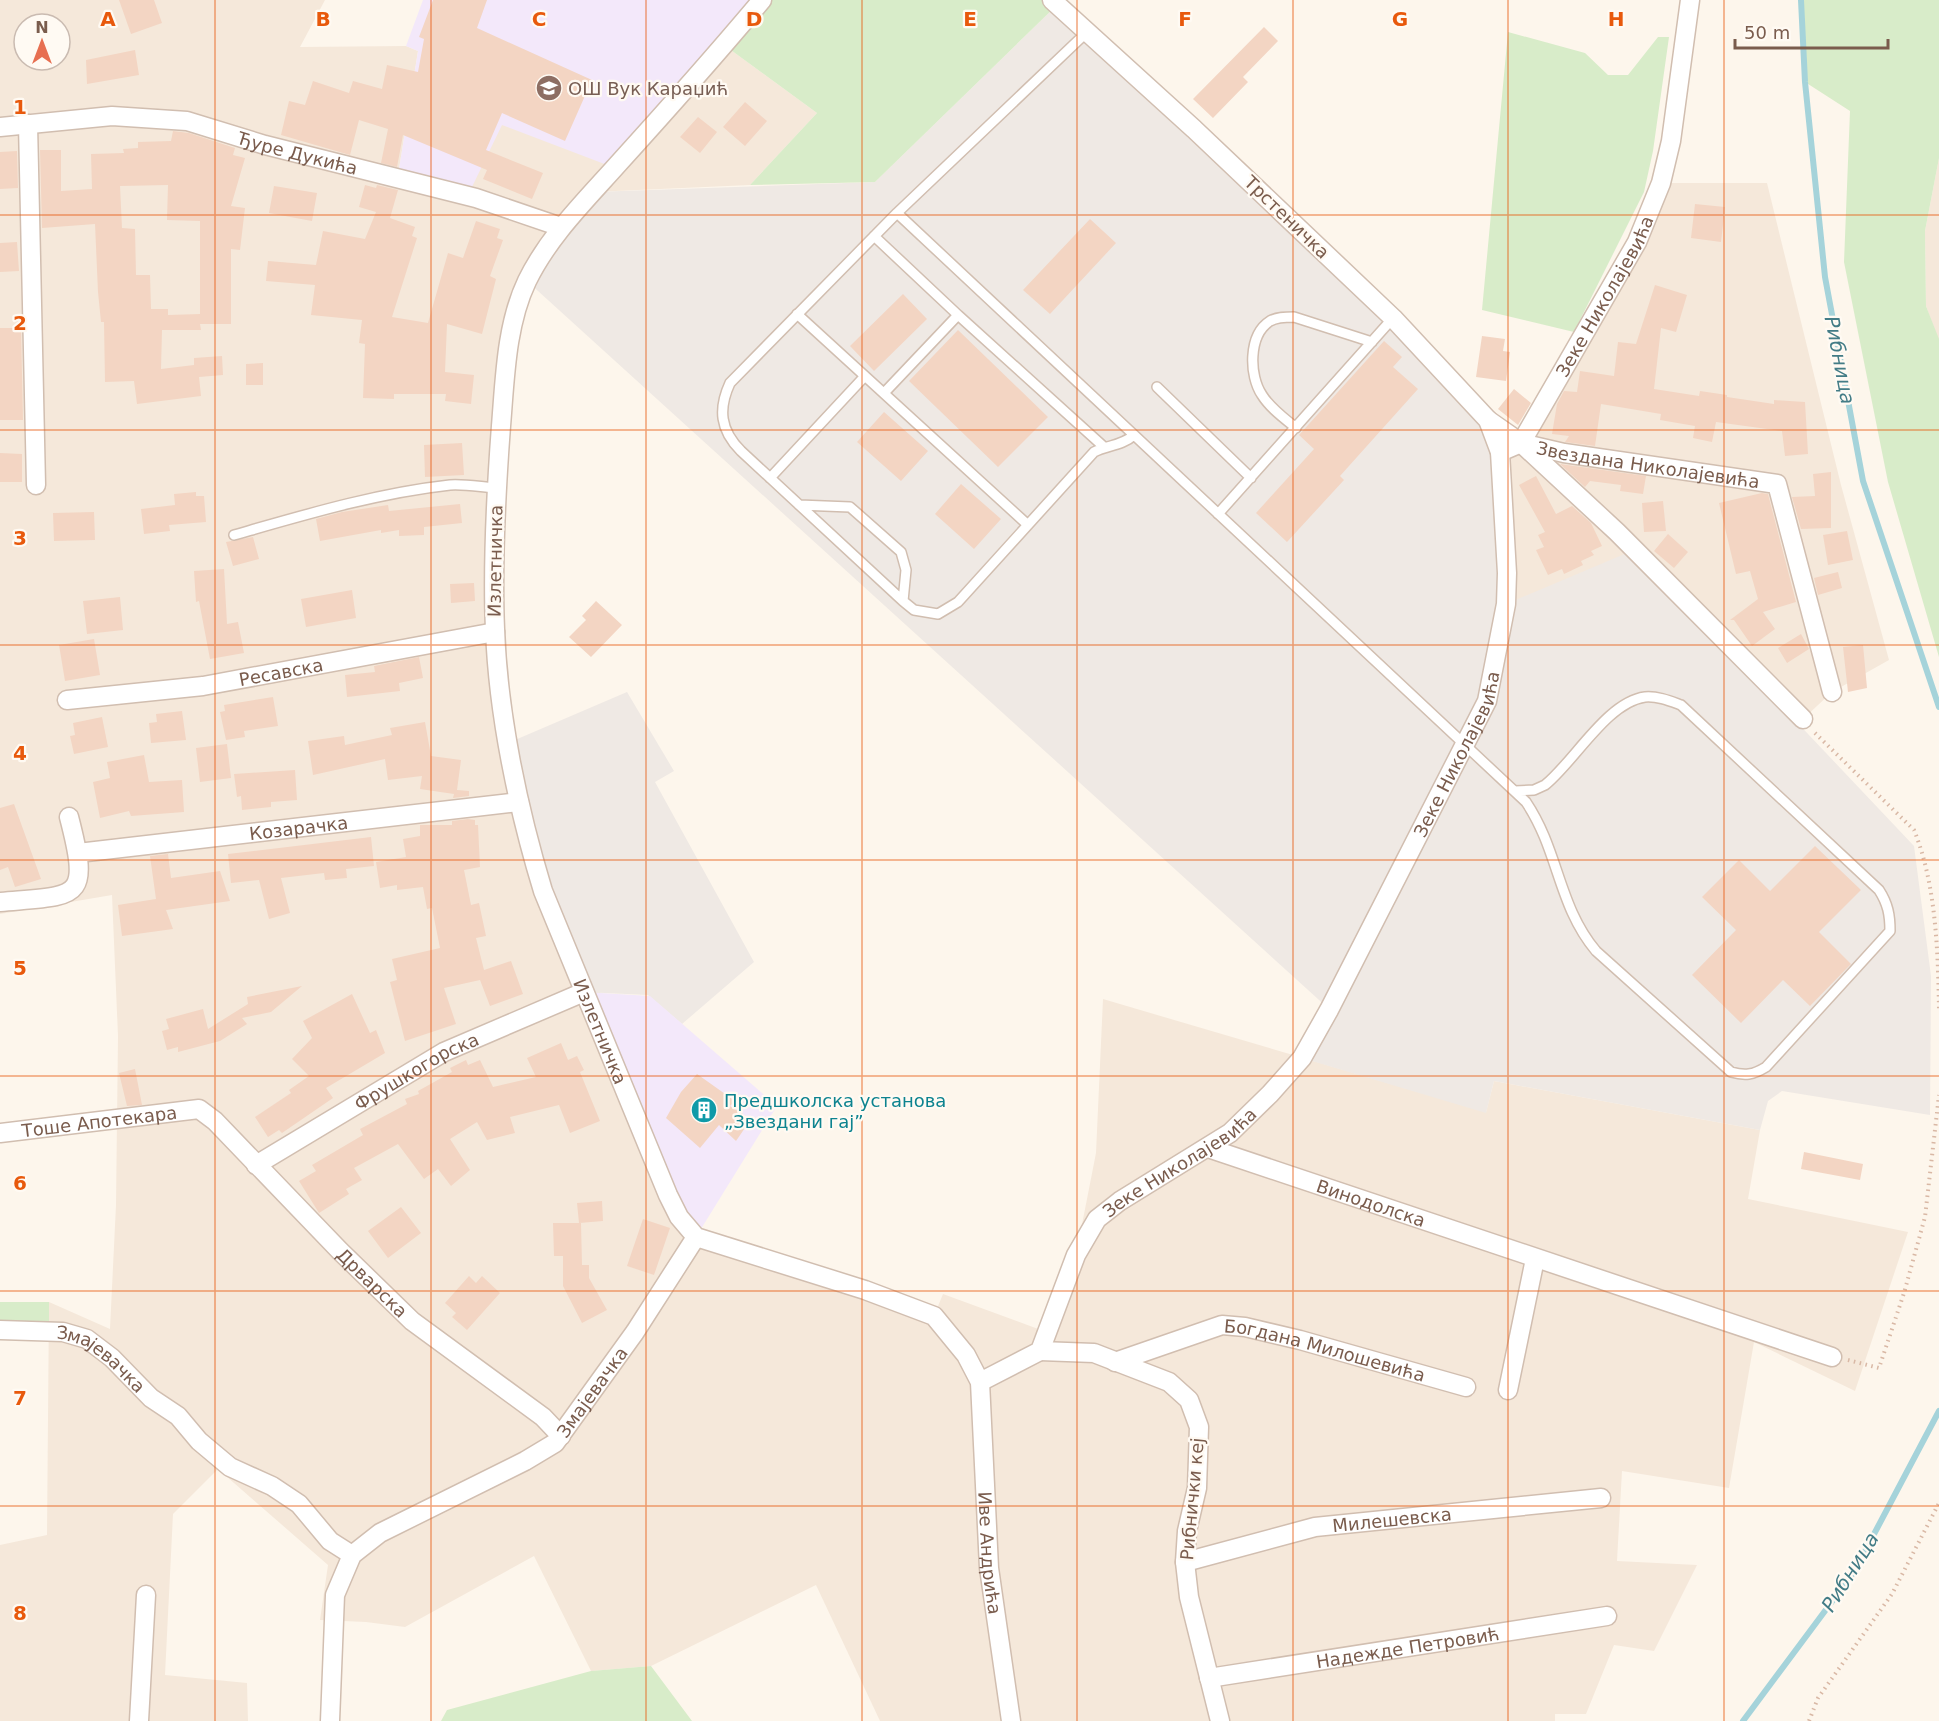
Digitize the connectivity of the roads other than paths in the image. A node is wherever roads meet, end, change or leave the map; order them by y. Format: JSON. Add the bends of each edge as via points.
{"nodes":[{"id":1,"x":1052,"y":0,"type":"edge"},
{"id":2,"x":1690,"y":0,"type":"edge"},
{"id":3,"x":760,"y":1,"type":"edge"},
{"id":4,"x":1087,"y":32,"type":"junction"},
{"id":5,"x":28,"y":124,"type":"junction"},
{"id":6,"x":0,"y":127,"type":"edge"},
{"id":7,"x":897,"y":213,"type":"junction"},
{"id":8,"x":561,"y":227,"type":"junction"},
{"id":9,"x":874,"y":236,"type":"junction"},
{"id":10,"x":797,"y":314,"type":"junction"},
{"id":11,"x":958,"y":315,"type":"junction"},
{"id":12,"x":1393,"y":318,"type":"junction"},
{"id":13,"x":1372,"y":342,"type":"junction"},
{"id":14,"x":865,"y":376,"type":"junction"},
{"id":15,"x":1157,"y":387,"type":"dead end"},
{"id":16,"x":884,"y":393,"type":"junction"},
{"id":17,"x":1488,"y":420,"type":"junction"},
{"id":18,"x":1296,"y":428,"type":"junction"},
{"id":19,"x":1134,"y":435,"type":"junction"},
{"id":20,"x":1521,"y":443,"type":"junction"},
{"id":21,"x":1104,"y":447,"type":"junction"},
{"id":22,"x":1500,"y":452,"type":"junction"},
{"id":23,"x":770,"y":478,"type":"junction"},
{"id":24,"x":1251,"y":478,"type":"junction"},
{"id":25,"x":36,"y":485,"type":"dead end"},
{"id":26,"x":496,"y":488,"type":"junction"},
{"id":27,"x":799,"y":505,"type":"junction"},
{"id":28,"x":1218,"y":514,"type":"junction"},
{"id":29,"x":1028,"y":525,"type":"junction"},
{"id":30,"x":234,"y":535,"type":"dead end"},
{"id":31,"x":903,"y":601,"type":"junction"},
{"id":32,"x":495,"y":632,"type":"junction"},
{"id":33,"x":1832,"y":692,"type":"dead end"},
{"id":34,"x":67,"y":700,"type":"dead end"},
{"id":35,"x":1803,"y":719,"type":"road end"},
{"id":36,"x":1465,"y":746,"type":"junction"},
{"id":37,"x":1515,"y":791,"type":"junction"},
{"id":38,"x":519,"y":802,"type":"junction"},
{"id":39,"x":69,"y":817,"type":"dead end"},
{"id":40,"x":78,"y":853,"type":"junction"},
{"id":41,"x":0,"y":902,"type":"edge"},
{"id":42,"x":584,"y":992,"type":"junction"},
{"id":43,"x":199,"y":1109,"type":"joint"},
{"id":44,"x":0,"y":1133,"type":"edge"},
{"id":45,"x":1208,"y":1148,"type":"junction"},
{"id":46,"x":256,"y":1165,"type":"junction"},
{"id":47,"x":696,"y":1236,"type":"junction"},
{"id":48,"x":1535,"y":1258,"type":"junction"},
{"id":49,"x":0,"y":1330,"type":"edge"},
{"id":50,"x":1040,"y":1351,"type":"junction"},
{"id":51,"x":1832,"y":1357,"type":"road end"},
{"id":52,"x":1115,"y":1362,"type":"junction"},
{"id":53,"x":980,"y":1382,"type":"junction"},
{"id":54,"x":1466,"y":1387,"type":"dead end"},
{"id":55,"x":1508,"y":1390,"type":"dead end"},
{"id":56,"x":561,"y":1436,"type":"junction"},
{"id":57,"x":1601,"y":1498,"type":"dead end"},
{"id":58,"x":352,"y":1555,"type":"junction"},
{"id":59,"x":1185,"y":1562,"type":"junction"},
{"id":60,"x":146,"y":1595,"type":"dead end"},
{"id":61,"x":1607,"y":1616,"type":"dead end"},
{"id":62,"x":1209,"y":1678,"type":"junction"},
{"id":63,"x":139,"y":1721,"type":"edge"},
{"id":64,"x":330,"y":1721,"type":"edge"},
{"id":65,"x":1011,"y":1721,"type":"edge"},
{"id":66,"x":1220,"y":1721,"type":"edge"}],
"edges":[{"from":1,"to":4,"type":"street","name":"Трстеничка"},
{"from":2,"to":20,"type":"street","name":"Зеке Николајевића","via":[[1671,141],[1661,183],[1637,242]]},
{"from":3,"to":8,"type":"street","name":"Излетничка"},
{"from":4,"to":7,"type":"lane"},
{"from":4,"to":12,"type":"street","name":"Трстеничка"},
{"from":5,"to":6,"type":"street","name":"Ђуре Дукића"},
{"from":5,"to":8,"type":"street","name":"Ђуре Дукића","via":[[112,116],[187,121],[476,198]]},
{"from":5,"to":25,"type":"street"},
{"from":7,"to":9,"type":"lane"},
{"from":7,"to":19,"type":"lane"},
{"from":8,"to":26,"type":"street","name":"Излетничка","via":[[527,281],[514,318]]},
{"from":9,"to":10,"type":"lane"},
{"from":9,"to":11,"type":"lane"},
{"from":10,"to":14,"type":"lane"},
{"from":10,"to":23,"type":"lane","via":[[729,383],[723,397],[721,414],[730,440]]},
{"from":11,"to":16,"type":"lane"},
{"from":11,"to":21,"type":"lane"},
{"from":12,"to":13,"type":"lane"},
{"from":12,"to":17,"type":"street","name":"Трстеничка"},
{"from":13,"to":18,"type":"lane"},
{"from":13,"to":18,"type":"lane","via":[[1294,317],[1276,319],[1263,328],[1254,352],[1252,369],[1256,383],[1271,406]]},
{"from":14,"to":16,"type":"lane"},
{"from":14,"to":23,"type":"lane"},
{"from":15,"to":24,"type":"lane"},
{"from":16,"to":29,"type":"lane"},
{"from":17,"to":20,"type":"street","name":"Звездана Николајевића"},
{"from":17,"to":22,"type":"street","name":"Трстеничка"},
{"from":18,"to":24,"type":"lane"},
{"from":19,"to":21,"type":"lane","via":[[1121,444]]},
{"from":19,"to":28,"type":"lane"},
{"from":20,"to":22,"type":"street"},
{"from":20,"to":33,"type":"street","name":"Звездана Николајевића","via":[[1564,453],[1777,484]]},
{"from":20,"to":35,"type":"street","name":"Звездана Николајевића","via":[[1617,532]]},
{"from":21,"to":29,"type":"lane","via":[[1085,461]]},
{"from":22,"to":36,"type":"street","name":"Зеке Николајевића","via":[[1506,604],[1487,701]]},
{"from":23,"to":27,"type":"lane"},
{"from":24,"to":28,"type":"lane"},
{"from":26,"to":30,"type":"lane","name":"Излетничка","via":[[452,485],[401,494],[315,512]]},
{"from":26,"to":32,"type":"street","name":"Излетничка"},
{"from":27,"to":31,"type":"lane"},
{"from":27,"to":31,"type":"lane","via":[[850,507],[892,544],[905,560]]},
{"from":28,"to":36,"type":"lane"},
{"from":29,"to":31,"type":"lane","via":[[948,610],[926,614]]},
{"from":32,"to":34,"type":"street","name":"Ресавска","via":[[203,686]]},
{"from":32,"to":38,"type":"street","name":"Излетничка"},
{"from":36,"to":37,"type":"lane"},
{"from":36,"to":45,"type":"street","name":"Зеке Николајевића","via":[[1302,1058],[1270,1094]]},
{"from":37,"to":37,"type":"lane","via":[[1545,785],[1617,710],[1632,700],[1663,698],[1681,705],[1879,890],[1890,914],[1890,931],[1766,1067],[1756,1074],[1731,1072],[1582,935],[1571,916],[1545,834]]},
{"from":38,"to":40,"type":"street","name":"Козарачка"},
{"from":38,"to":42,"type":"street","name":"Излетничка","via":[[543,891]]},
{"from":39,"to":40,"type":"street"},
{"from":40,"to":41,"type":"street","via":[[81,873],[77,884],[60,897]]},
{"from":42,"to":46,"type":"street","name":"Фрушкогорска","via":[[444,1052]]},
{"from":42,"to":47,"type":"street","name":"Излетничка","via":[[668,1195],[679,1217]]},
{"from":43,"to":44,"type":"street","name":"Тоше Апотекара"},
{"from":43,"to":46,"type":"street","name":"Дрварска"},
{"from":45,"to":48,"type":"street","name":"Винодолска"},
{"from":45,"to":50,"type":"street","name":"Зеке Николајевића","via":[[1097,1219],[1076,1255]]},
{"from":46,"to":56,"type":"street","name":"Дрварска","via":[[412,1321],[543,1417]]},
{"from":47,"to":53,"type":"street","via":[[934,1316],[966,1355]]},
{"from":47,"to":56,"type":"street","name":"Змајевачка","via":[[635,1332]]},
{"from":48,"to":51,"type":"street","name":"Винодолска"},
{"from":48,"to":55,"type":"street"},
{"from":49,"to":58,"type":"street","name":"Змајевачка","via":[[63,1332],[87,1339],[151,1398],[178,1416],[222,1460],[299,1504],[330,1541]]},
{"from":50,"to":52,"type":"street","name":"Рибнички кеј","via":[[1094,1353]]},
{"from":50,"to":53,"type":"street"},
{"from":52,"to":54,"type":"street","name":"Богдана Милошевића","via":[[1222,1325],[1300,1340]]},
{"from":52,"to":59,"type":"street","name":"Рибнички кеј","via":[[1168,1382],[1189,1400],[1199,1427],[1197,1488]]},
{"from":53,"to":65,"type":"street","name":"Иве Андрића","via":[[989,1568]]},
{"from":56,"to":58,"type":"street","name":"Змајевачка","via":[[525,1461],[380,1533]]},
{"from":57,"to":59,"type":"street","name":"Милешевска","via":[[1316,1527]]},
{"from":58,"to":64,"type":"street","name":"Змајевачка","via":[[335,1596]]},
{"from":59,"to":62,"type":"street","name":"Рибнички кеј","via":[[1189,1597]]},
{"from":60,"to":63,"type":"street"},
{"from":61,"to":62,"type":"street","name":"Надежде Петровић"},
{"from":62,"to":66,"type":"street","name":"Рибнички кеј"}]}
